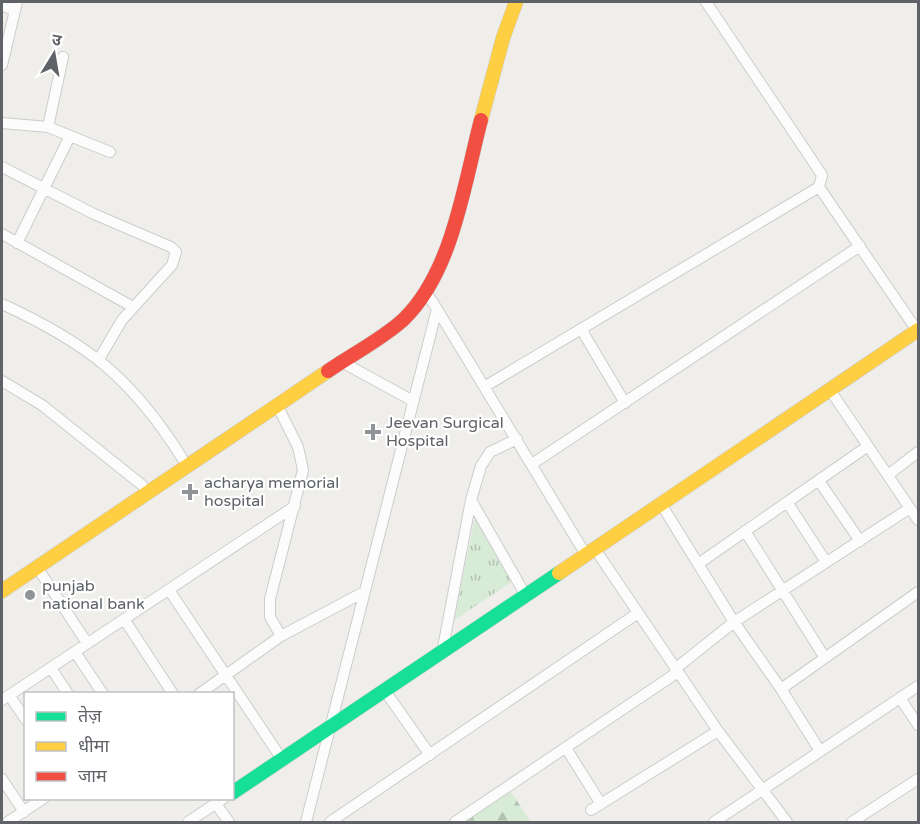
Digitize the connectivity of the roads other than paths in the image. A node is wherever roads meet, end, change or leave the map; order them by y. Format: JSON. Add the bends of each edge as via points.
{"nodes":[{"id":1,"x":516,"y":2,"type":"edge"},
{"id":2,"x":706,"y":2,"type":"edge"},
{"id":3,"x":2,"y":6,"type":"edge"},
{"id":4,"x":16,"y":6,"type":"edge"},
{"id":5,"x":63,"y":57,"type":"dead end"},
{"id":6,"x":2,"y":65,"type":"edge"},
{"id":7,"x":2,"y":124,"type":"edge"},
{"id":8,"x":48,"y":127,"type":"junction"},
{"id":9,"x":70,"y":136,"type":"junction"},
{"id":10,"x":110,"y":152,"type":"dead end"},
{"id":11,"x":2,"y":167,"type":"edge"},
{"id":12,"x":819,"y":187,"type":"junction"},
{"id":13,"x":44,"y":189,"type":"junction"},
{"id":14,"x":2,"y":234,"type":"edge"},
{"id":15,"x":17,"y":243,"type":"junction"},
{"id":16,"x":860,"y":246,"type":"junction"},
{"id":17,"x":422,"y":297,"type":"junction"},
{"id":18,"x":2,"y":304,"type":"edge"},
{"id":19,"x":133,"y":307,"type":"junction"},
{"id":20,"x":437,"y":309,"type":"junction"},
{"id":21,"x":581,"y":329,"type":"junction"},
{"id":22,"x":918,"y":331,"type":"edge"},
{"id":23,"x":99,"y":359,"type":"junction"},
{"id":24,"x":340,"y":362,"type":"junction"},
{"id":25,"x":2,"y":381,"type":"edge"},
{"id":26,"x":484,"y":387,"type":"junction"},
{"id":27,"x":830,"y":390,"type":"junction"},
{"id":28,"x":413,"y":401,"type":"junction"},
{"id":29,"x":625,"y":403,"type":"junction"},
{"id":30,"x":277,"y":405,"type":"junction"},
{"id":31,"x":517,"y":439,"type":"junction"},
{"id":32,"x":868,"y":446,"type":"junction"},
{"id":33,"x":918,"y":452,"type":"edge"},
{"id":34,"x":182,"y":458,"type":"junction"},
{"id":35,"x":532,"y":464,"type":"junction"},
{"id":36,"x":888,"y":475,"type":"junction"},
{"id":37,"x":819,"y":481,"type":"junction"},
{"id":38,"x":142,"y":484,"type":"junction"},
{"id":39,"x":471,"y":500,"type":"junction"},
{"id":40,"x":787,"y":502,"type":"junction"},
{"id":41,"x":661,"y":504,"type":"junction"},
{"id":42,"x":296,"y":506,"type":"junction"},
{"id":43,"x":910,"y":508,"type":"junction"},
{"id":44,"x":918,"y":520,"type":"edge"},
{"id":45,"x":745,"y":531,"type":"junction"},
{"id":46,"x":860,"y":541,"type":"junction"},
{"id":47,"x":590,"y":552,"type":"junction"},
{"id":48,"x":826,"y":562,"type":"junction"},
{"id":49,"x":698,"y":564,"type":"junction"},
{"id":50,"x":37,"y":567,"type":"junction"},
{"id":51,"x":2,"y":579,"type":"edge"},
{"id":52,"x":169,"y":590,"type":"junction"},
{"id":53,"x":2,"y":591,"type":"edge"},
{"id":54,"x":364,"y":592,"type":"junction"},
{"id":55,"x":781,"y":592,"type":"junction"},
{"id":56,"x":918,"y":592,"type":"edge"},
{"id":57,"x":526,"y":596,"type":"junction"},
{"id":58,"x":638,"y":614,"type":"junction"},
{"id":59,"x":124,"y":619,"type":"junction"},
{"id":60,"x":734,"y":622,"type":"junction"},
{"id":61,"x":281,"y":636,"type":"junction"},
{"id":62,"x":87,"y":643,"type":"junction"},
{"id":63,"x":75,"y":652,"type":"junction"},
{"id":64,"x":441,"y":653,"type":"junction"},
{"id":65,"x":825,"y":658,"type":"junction"},
{"id":66,"x":51,"y":668,"type":"junction"},
{"id":67,"x":677,"y":671,"type":"junction"},
{"id":68,"x":226,"y":675,"type":"junction"},
{"id":69,"x":918,"y":686,"type":"edge"},
{"id":70,"x":781,"y":689,"type":"junction"},
{"id":71,"x":385,"y":691,"type":"junction"},
{"id":72,"x":67,"y":692,"type":"edge"},
{"id":73,"x":102,"y":692,"type":"edge"},
{"id":74,"x":172,"y":692,"type":"edge"},
{"id":75,"x":200,"y":692,"type":"edge"},
{"id":76,"x":5,"y":698,"type":"edge"},
{"id":77,"x":900,"y":698,"type":"junction"},
{"id":78,"x":24,"y":718,"type":"edge"},
{"id":79,"x":918,"y":725,"type":"edge"},
{"id":80,"x":330,"y":729,"type":"junction"},
{"id":81,"x":717,"y":731,"type":"junction"},
{"id":82,"x":566,"y":748,"type":"junction"},
{"id":83,"x":820,"y":751,"type":"junction"},
{"id":84,"x":430,"y":755,"type":"junction"},
{"id":85,"x":283,"y":760,"type":"junction"},
{"id":86,"x":2,"y":779,"type":"edge"},
{"id":87,"x":918,"y":779,"type":"edge"},
{"id":88,"x":764,"y":790,"type":"junction"},
{"id":89,"x":234,"y":792,"type":"edge"},
{"id":90,"x":41,"y":800,"type":"edge"},
{"id":91,"x":220,"y":801,"type":"edge"},
{"id":92,"x":601,"y":804,"type":"junction"},
{"id":93,"x":591,"y":810,"type":"dead end"},
{"id":94,"x":24,"y":812,"type":"junction"},
{"id":95,"x":309,"y":820,"type":"edge"},
{"id":96,"x":8,"y":822,"type":"edge"},
{"id":97,"x":188,"y":822,"type":"edge"},
{"id":98,"x":230,"y":822,"type":"edge"},
{"id":99,"x":330,"y":822,"type":"edge"},
{"id":100,"x":455,"y":822,"type":"edge"},
{"id":101,"x":714,"y":822,"type":"edge"},
{"id":102,"x":787,"y":822,"type":"edge"},
{"id":103,"x":852,"y":822,"type":"edge"}],
"edges":[{"from":1,"to":17,"type":"main road","via":[[496,60],[444,257]]},
{"from":2,"to":12,"type":"street","via":[[822,175]]},
{"from":3,"to":4,"type":"street"},
{"from":4,"to":6,"type":"street"},
{"from":5,"to":8,"type":"street"},
{"from":7,"to":8,"type":"street"},
{"from":8,"to":9,"type":"street"},
{"from":9,"to":10,"type":"street"},
{"from":9,"to":13,"type":"street"},
{"from":11,"to":13,"type":"street"},
{"from":12,"to":16,"type":"street"},
{"from":12,"to":21,"type":"street"},
{"from":13,"to":15,"type":"street"},
{"from":13,"to":19,"type":"street","via":[[152,237],[176,252],[172,265]]},
{"from":14,"to":15,"type":"street"},
{"from":15,"to":19,"type":"street"},
{"from":16,"to":22,"type":"street"},
{"from":16,"to":29,"type":"street"},
{"from":17,"to":20,"type":"street"},
{"from":17,"to":24,"type":"main road","via":[[403,320]]},
{"from":17,"to":34,"type":"main road"},
{"from":18,"to":23,"type":"street","via":[[60,333]]},
{"from":19,"to":23,"type":"street"},
{"from":20,"to":26,"type":"street"},
{"from":20,"to":28,"type":"street"},
{"from":21,"to":26,"type":"street"},
{"from":21,"to":29,"type":"street"},
{"from":22,"to":27,"type":"main road"},
{"from":23,"to":34,"type":"street","via":[[157,418]]},
{"from":24,"to":28,"type":"street"},
{"from":24,"to":30,"type":"main road"},
{"from":25,"to":38,"type":"street","via":[[42,405]]},
{"from":26,"to":31,"type":"street"},
{"from":27,"to":32,"type":"street"},
{"from":27,"to":41,"type":"main road"},
{"from":28,"to":54,"type":"street"},
{"from":29,"to":35,"type":"street"},
{"from":30,"to":42,"type":"street","via":[[298,447],[303,470]]},
{"from":30,"to":50,"type":"main road"},
{"from":31,"to":35,"type":"street"},
{"from":31,"to":39,"type":"street","via":[[484,459]]},
{"from":32,"to":36,"type":"street"},
{"from":32,"to":37,"type":"street"},
{"from":33,"to":36,"type":"street"},
{"from":34,"to":38,"type":"main road"},
{"from":35,"to":47,"type":"street"},
{"from":36,"to":43,"type":"street"},
{"from":37,"to":40,"type":"street"},
{"from":37,"to":46,"type":"street"},
{"from":38,"to":51,"type":"main road"},
{"from":39,"to":57,"type":"street"},
{"from":39,"to":64,"type":"street"},
{"from":40,"to":45,"type":"street"},
{"from":40,"to":48,"type":"street"},
{"from":41,"to":47,"type":"main road"},
{"from":41,"to":49,"type":"street"},
{"from":42,"to":52,"type":"street"},
{"from":42,"to":61,"type":"street","via":[[270,599],[270,616]]},
{"from":43,"to":44,"type":"street"},
{"from":43,"to":46,"type":"street"},
{"from":45,"to":49,"type":"street"},
{"from":45,"to":55,"type":"street"},
{"from":46,"to":48,"type":"street"},
{"from":47,"to":57,"type":"main road"},
{"from":47,"to":58,"type":"street"},
{"from":48,"to":55,"type":"street"},
{"from":49,"to":60,"type":"street"},
{"from":50,"to":53,"type":"main road"},
{"from":50,"to":62,"type":"street"},
{"from":52,"to":59,"type":"street"},
{"from":52,"to":68,"type":"street"},
{"from":54,"to":61,"type":"street"},
{"from":54,"to":80,"type":"street"},
{"from":55,"to":60,"type":"street"},
{"from":55,"to":65,"type":"street"},
{"from":56,"to":65,"type":"street"},
{"from":57,"to":64,"type":"main road"},
{"from":58,"to":67,"type":"street"},
{"from":58,"to":84,"type":"street"},
{"from":59,"to":62,"type":"street"},
{"from":59,"to":74,"type":"street"},
{"from":60,"to":67,"type":"street"},
{"from":60,"to":70,"type":"street"},
{"from":61,"to":68,"type":"street"},
{"from":62,"to":63,"type":"street"},
{"from":63,"to":66,"type":"street"},
{"from":63,"to":73,"type":"street"},
{"from":64,"to":71,"type":"main road"},
{"from":65,"to":70,"type":"street"},
{"from":66,"to":72,"type":"street"},
{"from":66,"to":76,"type":"street"},
{"from":67,"to":81,"type":"street"},
{"from":67,"to":82,"type":"street"},
{"from":68,"to":75,"type":"street"},
{"from":68,"to":85,"type":"street"},
{"from":69,"to":77,"type":"street"},
{"from":70,"to":83,"type":"street"},
{"from":71,"to":80,"type":"main road"},
{"from":71,"to":84,"type":"street"},
{"from":76,"to":78,"type":"street"},
{"from":77,"to":79,"type":"street"},
{"from":77,"to":83,"type":"street"},
{"from":80,"to":85,"type":"main road"},
{"from":80,"to":95,"type":"street"},
{"from":81,"to":88,"type":"street"},
{"from":81,"to":92,"type":"street"},
{"from":82,"to":92,"type":"street"},
{"from":82,"to":100,"type":"street"},
{"from":83,"to":88,"type":"street"},
{"from":84,"to":99,"type":"street"},
{"from":85,"to":89,"type":"main road"},
{"from":86,"to":94,"type":"street"},
{"from":87,"to":103,"type":"street"},
{"from":88,"to":101,"type":"street"},
{"from":88,"to":102,"type":"street"},
{"from":90,"to":94,"type":"street"},
{"from":91,"to":97,"type":"street"},
{"from":91,"to":98,"type":"street"},
{"from":92,"to":93,"type":"street"},
{"from":94,"to":96,"type":"street"}]}
